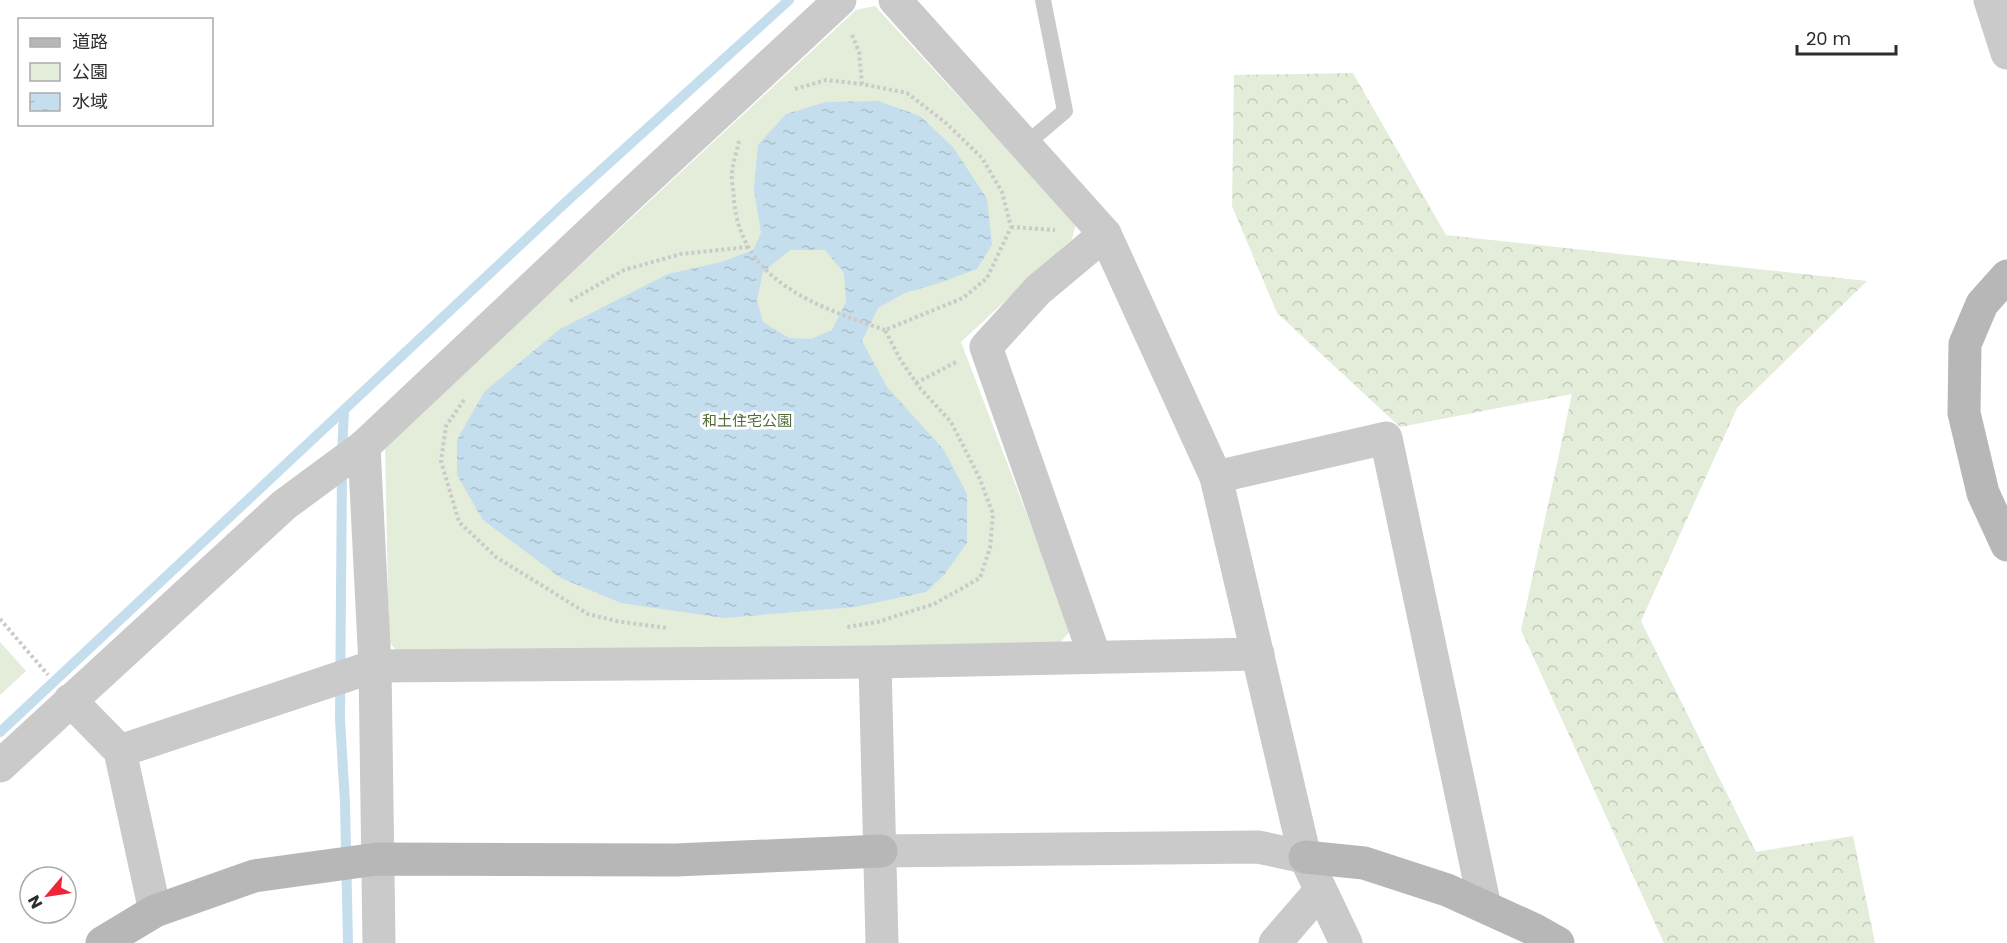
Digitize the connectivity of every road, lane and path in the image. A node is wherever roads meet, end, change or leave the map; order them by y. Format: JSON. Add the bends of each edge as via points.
{"nodes":[{"id":1,"x":895,"y":0,"type":"edge"},
{"id":2,"x":1043,"y":0,"type":"edge"},
{"id":3,"x":1990,"y":0,"type":"edge"},
{"id":4,"x":836,"y":4,"type":"edge"},
{"id":5,"x":2007,"y":53,"type":"edge"},
{"id":6,"x":862,"y":84,"type":"junction"},
{"id":7,"x":793,"y":90,"type":"dead end"},
{"id":8,"x":741,"y":134,"type":"dead end"},
{"id":9,"x":1025,"y":145,"type":"junction"},
{"id":10,"x":1105,"y":234,"type":"junction"},
{"id":11,"x":747,"y":247,"type":"junction"},
{"id":12,"x":2007,"y":276,"type":"edge"},
{"id":13,"x":569,"y":302,"type":"dead end"},
{"id":14,"x":885,"y":330,"type":"junction"},
{"id":15,"x":986,"y":347,"type":"junction"},
{"id":16,"x":916,"y":383,"type":"junction"},
{"id":17,"x":470,"y":392,"type":"dead end"},
{"id":18,"x":364,"y":446,"type":"junction"},
{"id":19,"x":1216,"y":477,"type":"junction"},
{"id":20,"x":2007,"y":545,"type":"edge"},
{"id":21,"x":0,"y":619,"type":"edge"},
{"id":22,"x":670,"y":628,"type":"dead end"},
{"id":23,"x":842,"y":628,"type":"dead end"},
{"id":24,"x":1258,"y":654,"type":"junction"},
{"id":25,"x":1095,"y":657,"type":"junction"},
{"id":26,"x":875,"y":662,"type":"junction"},
{"id":27,"x":375,"y":666,"type":"junction"},
{"id":28,"x":70,"y":700,"type":"junction"},
{"id":29,"x":120,"y":751,"type":"junction"},
{"id":30,"x":0,"y":766,"type":"edge"},
{"id":31,"x":880,"y":851,"type":"junction"},
{"id":32,"x":1305,"y":857,"type":"junction"},
{"id":33,"x":377,"y":859,"type":"junction"},
{"id":34,"x":1320,"y":891,"type":"junction"},
{"id":35,"x":1485,"y":907,"type":"junction"},
{"id":36,"x":155,"y":911,"type":"junction"},
{"id":37,"x":102,"y":943,"type":"edge"},
{"id":38,"x":379,"y":943,"type":"edge"},
{"id":39,"x":882,"y":943,"type":"edge"},
{"id":40,"x":1275,"y":943,"type":"edge"},
{"id":41,"x":1346,"y":943,"type":"edge"},
{"id":42,"x":1558,"y":943,"type":"edge"}],
"edges":[{"from":1,"to":9,"type":"street"},
{"from":2,"to":9,"type":"lane","via":[[1065,111]]},
{"from":3,"to":5,"type":"street"},
{"from":4,"to":6,"type":"path","via":[[859,52]]},
{"from":4,"to":18,"type":"street"},
{"from":6,"to":7,"type":"path","via":[[826,80]]},
{"from":6,"to":14,"type":"path","via":[[907,93],[946,123],[982,158],[1002,192],[1011,227],[987,278],[979,285],[963,298]]},
{"from":8,"to":11,"type":"path","via":[[732,174],[736,218]]},
{"from":9,"to":10,"type":"street"},
{"from":10,"to":15,"type":"street","via":[[1038,290]]},
{"from":10,"to":19,"type":"street"},
{"from":11,"to":13,"type":"path","via":[[681,254],[624,270]]},
{"from":11,"to":14,"type":"path","via":[[775,280],[825,310]]},
{"from":12,"to":20,"type":"street","via":[[1982,304],[1965,344],[1964,413],[1983,493]]},
{"from":14,"to":16,"type":"path"},
{"from":15,"to":16,"type":"path"},
{"from":15,"to":25,"type":"street"},
{"from":16,"to":23,"type":"path","via":[[951,422],[979,477],[993,514],[990,548],[980,578],[934,604],[877,622]]},
{"from":17,"to":22,"type":"path","via":[[446,426],[441,461],[459,522],[496,557],[588,614]]},
{"from":18,"to":27,"type":"street"},
{"from":18,"to":28,"type":"street","via":[[284,505]]},
{"from":19,"to":24,"type":"street"},
{"from":19,"to":35,"type":"street","via":[[1386,438]]},
{"from":21,"to":28,"type":"path"},
{"from":24,"to":25,"type":"street"},
{"from":24,"to":32,"type":"street"},
{"from":25,"to":26,"type":"street"},
{"from":26,"to":27,"type":"street"},
{"from":26,"to":31,"type":"street"},
{"from":27,"to":29,"type":"street"},
{"from":27,"to":33,"type":"street"},
{"from":28,"to":29,"type":"street"},
{"from":28,"to":30,"type":"street"},
{"from":29,"to":36,"type":"street"},
{"from":31,"to":32,"type":"street","via":[[1258,847]]},
{"from":31,"to":33,"type":"street","via":[[676,860]]},
{"from":31,"to":39,"type":"street"},
{"from":32,"to":34,"type":"street"},
{"from":32,"to":35,"type":"street","via":[[1364,863]]},
{"from":33,"to":36,"type":"street","via":[[254,876]]},
{"from":33,"to":38,"type":"street"},
{"from":34,"to":40,"type":"street"},
{"from":34,"to":41,"type":"street"},
{"from":35,"to":42,"type":"street"},
{"from":36,"to":37,"type":"street"}]}
